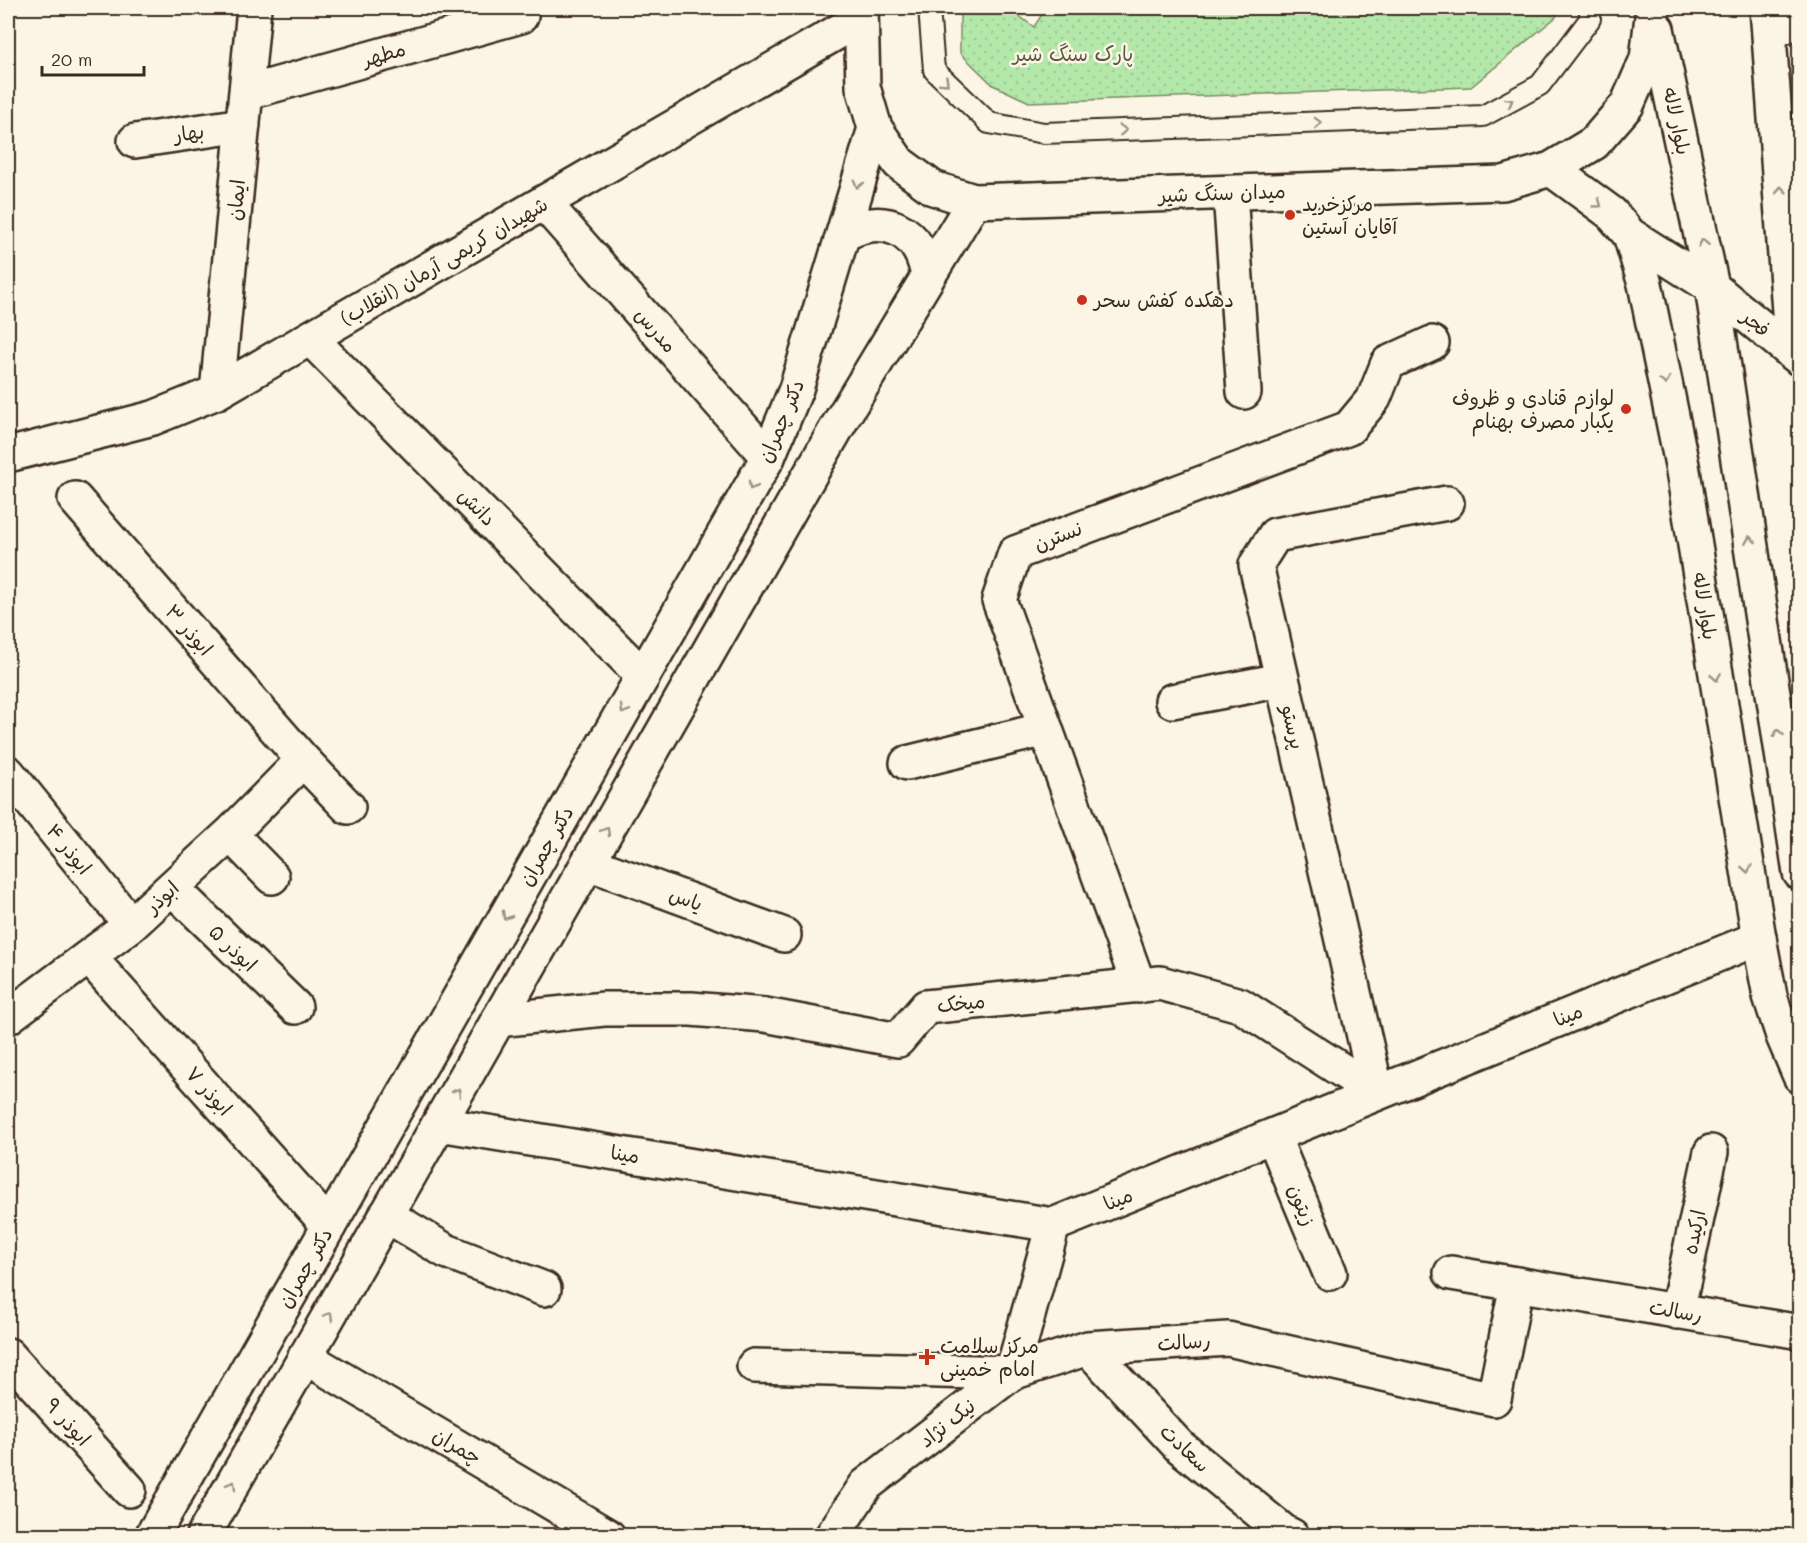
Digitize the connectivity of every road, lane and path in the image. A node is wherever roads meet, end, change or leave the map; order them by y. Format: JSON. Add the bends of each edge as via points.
{"nodes":[{"id":1,"x":254,"y":8,"type":"edge"},
{"id":2,"x":929,"y":8,"type":"edge"},
{"id":3,"x":1590,"y":8,"type":"edge"},
{"id":4,"x":1653,"y":8,"type":"edge"},
{"id":5,"x":860,"y":13,"type":"edge"},
{"id":6,"x":521,"y":16,"type":"dead end"},
{"id":7,"x":1768,"y":20,"type":"edge"},
{"id":8,"x":1800,"y":20,"type":"edge"},
{"id":9,"x":246,"y":93,"type":"junction"},
{"id":10,"x":243,"y":125,"type":"junction"},
{"id":11,"x":875,"y":128,"type":"junction"},
{"id":12,"x":135,"y":141,"type":"dead end"},
{"id":13,"x":1551,"y":169,"type":"junction"},
{"id":14,"x":1230,"y":193,"type":"junction"},
{"id":15,"x":974,"y":201,"type":"junction"},
{"id":16,"x":544,"y":203,"type":"junction"},
{"id":17,"x":843,"y":235,"type":"junction"},
{"id":18,"x":1630,"y":235,"type":"junction"},
{"id":19,"x":928,"y":277,"type":"junction"},
{"id":20,"x":1712,"y":287,"type":"junction"},
{"id":21,"x":310,"y":338,"type":"junction"},
{"id":22,"x":1432,"y":343,"type":"dead end"},
{"id":23,"x":1796,"y":356,"type":"edge"},
{"id":24,"x":217,"y":392,"type":"junction"},
{"id":25,"x":1244,"y":392,"type":"dead end"},
{"id":26,"x":8,"y":455,"type":"edge"},
{"id":27,"x":768,"y":457,"type":"junction"},
{"id":28,"x":75,"y":499,"type":"dead end"},
{"id":29,"x":1447,"y":503,"type":"dead end"},
{"id":30,"x":643,"y":676,"type":"junction"},
{"id":31,"x":1282,"y":680,"type":"junction"},
{"id":32,"x":1172,"y":701,"type":"dead end"},
{"id":33,"x":1046,"y":729,"type":"junction"},
{"id":34,"x":303,"y":760,"type":"junction"},
{"id":35,"x":908,"y":763,"type":"dead end"},
{"id":36,"x":8,"y":773,"type":"edge"},
{"id":37,"x":348,"y":807,"type":"dead end"},
{"id":38,"x":230,"y":834,"type":"junction"},
{"id":39,"x":588,"y":863,"type":"junction"},
{"id":40,"x":1800,"y":873,"type":"edge"},
{"id":41,"x":272,"y":877,"type":"dead end"},
{"id":42,"x":172,"y":888,"type":"junction"},
{"id":43,"x":131,"y":925,"type":"junction"},
{"id":44,"x":784,"y":935,"type":"dead end"},
{"id":45,"x":1759,"y":938,"type":"junction"},
{"id":46,"x":89,"y":957,"type":"junction"},
{"id":47,"x":1139,"y":986,"type":"junction"},
{"id":48,"x":295,"y":1007,"type":"dead end"},
{"id":49,"x":8,"y":1017,"type":"edge"},
{"id":50,"x":498,"y":1020,"type":"junction"},
{"id":51,"x":1800,"y":1076,"type":"edge"},
{"id":52,"x":1377,"y":1093,"type":"junction"},
{"id":53,"x":439,"y":1124,"type":"junction"},
{"id":54,"x":1273,"y":1136,"type":"junction"},
{"id":55,"x":1711,"y":1152,"type":"dead end"},
{"id":56,"x":386,"y":1215,"type":"junction"},
{"id":57,"x":329,"y":1226,"type":"junction"},
{"id":58,"x":1053,"y":1226,"type":"junction"},
{"id":59,"x":1330,"y":1273,"type":"dead end"},
{"id":60,"x":1451,"y":1273,"type":"dead end"},
{"id":61,"x":1517,"y":1284,"type":"junction"},
{"id":62,"x":544,"y":1289,"type":"dead end"},
{"id":63,"x":1677,"y":1312,"type":"junction"},
{"id":64,"x":1800,"y":1332,"type":"edge"},
{"id":65,"x":1088,"y":1348,"type":"junction"},
{"id":66,"x":8,"y":1355,"type":"edge"},
{"id":67,"x":305,"y":1358,"type":"junction"},
{"id":68,"x":754,"y":1366,"type":"dead end"},
{"id":69,"x":1012,"y":1373,"type":"junction"},
{"id":70,"x":129,"y":1490,"type":"dead end"},
{"id":71,"x":1287,"y":1534,"type":"edge"},
{"id":72,"x":152,"y":1536,"type":"edge"},
{"id":73,"x":203,"y":1536,"type":"edge"},
{"id":74,"x":608,"y":1536,"type":"edge"},
{"id":75,"x":832,"y":1536,"type":"edge"}],
"edges":[{"from":1,"to":9,"type":"street","name":"ایمان"},
{"from":2,"to":3,"type":"lane","one_way":true,"via":[[934,70],[989,123],[1044,133],[1483,116],[1540,85],[1590,19]]},
{"from":4,"to":13,"type":"street","name":"میدان سنگ شیر","via":[[1647,59],[1627,105],[1594,143]]},
{"from":20,"to":4,"type":"street","name":"بلوار لاله","one_way":true},
{"from":5,"to":11,"type":"street","name":"میدان سنگ شیر","via":[[863,87]]},
{"from":5,"to":16,"type":"street","name":"شهیدان کریمی آرمان (انقلاب)"},
{"from":6,"to":9,"type":"street","name":"مطهر"},
{"from":7,"to":8,"type":"street"},
{"from":23,"to":7,"type":"street","one_way":true},
{"from":9,"to":10,"type":"street","name":"ایمان"},
{"from":10,"to":12,"type":"street","name":"بهار"},
{"from":10,"to":24,"type":"street","name":"ایمان"},
{"from":11,"to":15,"type":"street","name":"میدان سنگ شیر","via":[[899,163],[933,188]]},
{"from":11,"to":17,"type":"street","name":"دکتر چمران","one_way":true},
{"from":13,"to":14,"type":"street","name":"میدان سنگ شیر","via":[[1503,183]]},
{"from":13,"to":18,"type":"street","name":"بلوار لاله","one_way":true,"via":[[1611,213]]},
{"from":14,"to":15,"type":"street","name":"میدان سنگ شیر"},
{"from":14,"to":25,"type":"street"},
{"from":15,"to":19,"type":"street"},
{"from":16,"to":21,"type":"street","name":"شهیدان کریمی آرمان (انقلاب)"},
{"from":16,"to":27,"type":"street","name":"مدرس"},
{"from":17,"to":19,"type":"street","via":[[871,224],[900,230],[920,250]]},
{"from":17,"to":27,"type":"street","name":"دکتر چمران","via":[[796,389]]},
{"from":18,"to":20,"type":"street","name":"فجر"},
{"from":18,"to":45,"type":"street","name":"بلوار لاله","one_way":true,"via":[[1645,284],[1682,465]]},
{"from":39,"to":19,"type":"street","one_way":true,"via":[[843,417]]},
{"from":20,"to":23,"type":"street","name":"فجر"},
{"from":40,"to":20,"type":"street","name":"بلوار لاله","one_way":true},
{"from":21,"to":24,"type":"street","name":"شهیدان کریمی آرمان (انقلاب)"},
{"from":21,"to":30,"type":"street","name":"دانش"},
{"from":22,"to":33,"type":"street","name":"نسترن","via":[[1389,363],[1374,398],[1349,428],[1015,553],[999,600]]},
{"from":24,"to":26,"type":"street","name":"شهیدان کریمی آرمان (انقلاب)","via":[[153,418]]},
{"from":27,"to":30,"type":"street","name":"دکتر چمران","one_way":true},
{"from":28,"to":34,"type":"street","name":"ابوذر ۳"},
{"from":29,"to":31,"type":"street","name":"پرستو","via":[[1275,535],[1256,565]]},
{"from":30,"to":57,"type":"street","name":"دکتر چمران","one_way":true},
{"from":31,"to":32,"type":"street"},
{"from":31,"to":52,"type":"street","name":"پرستو"},
{"from":33,"to":35,"type":"street"},
{"from":33,"to":47,"type":"street","name":"نسترن"},
{"from":34,"to":37,"type":"street","name":"ابوذر ۳"},
{"from":34,"to":38,"type":"street","name":"ابوذر"},
{"from":36,"to":43,"type":"street","name":"ابوذر ۴"},
{"from":38,"to":41,"type":"street"},
{"from":38,"to":42,"type":"street","name":"ابوذر"},
{"from":39,"to":44,"type":"street","name":"یاس"},
{"from":39,"to":50,"type":"street"},
{"from":42,"to":43,"type":"street","name":"ابوذر"},
{"from":42,"to":48,"type":"street","name":"ابوذر ۵"},
{"from":43,"to":46,"type":"street","name":"ابوذر"},
{"from":45,"to":51,"type":"street","name":"بلوار لاله","via":[[1770,996]]},
{"from":45,"to":52,"type":"street","name":"مینا"},
{"from":46,"to":49,"type":"street","name":"ابوذر"},
{"from":46,"to":57,"type":"street","name":"ابوذر ۷"},
{"from":47,"to":50,"type":"street","name":"میخک","via":[[926,1007],[898,1040],[765,1015],[691,1009],[604,1009]]},
{"from":47,"to":52,"type":"street","name":"میخک","via":[[1160,983],[1240,1005]]},
{"from":53,"to":50,"type":"street","one_way":true},
{"from":52,"to":54,"type":"street","name":"مینا"},
{"from":53,"to":56,"type":"street"},
{"from":53,"to":58,"type":"street","name":"مینا"},
{"from":54,"to":58,"type":"street","name":"مینا"},
{"from":54,"to":59,"type":"street","name":"زیتون"},
{"from":55,"to":63,"type":"street","name":"ارکیده"},
{"from":56,"to":62,"type":"street","via":[[446,1251]]},
{"from":67,"to":56,"type":"street","one_way":true},
{"from":57,"to":72,"type":"street","name":"دکتر چمران"},
{"from":58,"to":69,"type":"street"},
{"from":60,"to":61,"type":"street","name":"رسالت"},
{"from":61,"to":63,"type":"street","name":"رسالت"},
{"from":61,"to":65,"type":"street","name":"رسالت","via":[[1494,1399],[1228,1339]]},
{"from":63,"to":64,"type":"street","name":"رسالت"},
{"from":65,"to":69,"type":"street","name":"رسالت"},
{"from":65,"to":71,"type":"street","name":"سعادت","via":[[1179,1446]]},
{"from":66,"to":70,"type":"street","name":"ابوذر ۹"},
{"from":73,"to":67,"type":"street","one_way":true},
{"from":67,"to":74,"type":"street","name":"چمران"},
{"from":68,"to":69,"type":"street","name":"رسالت"},
{"from":69,"to":75,"type":"street","name":"نیک نژاد","via":[[866,1485]]}]}
